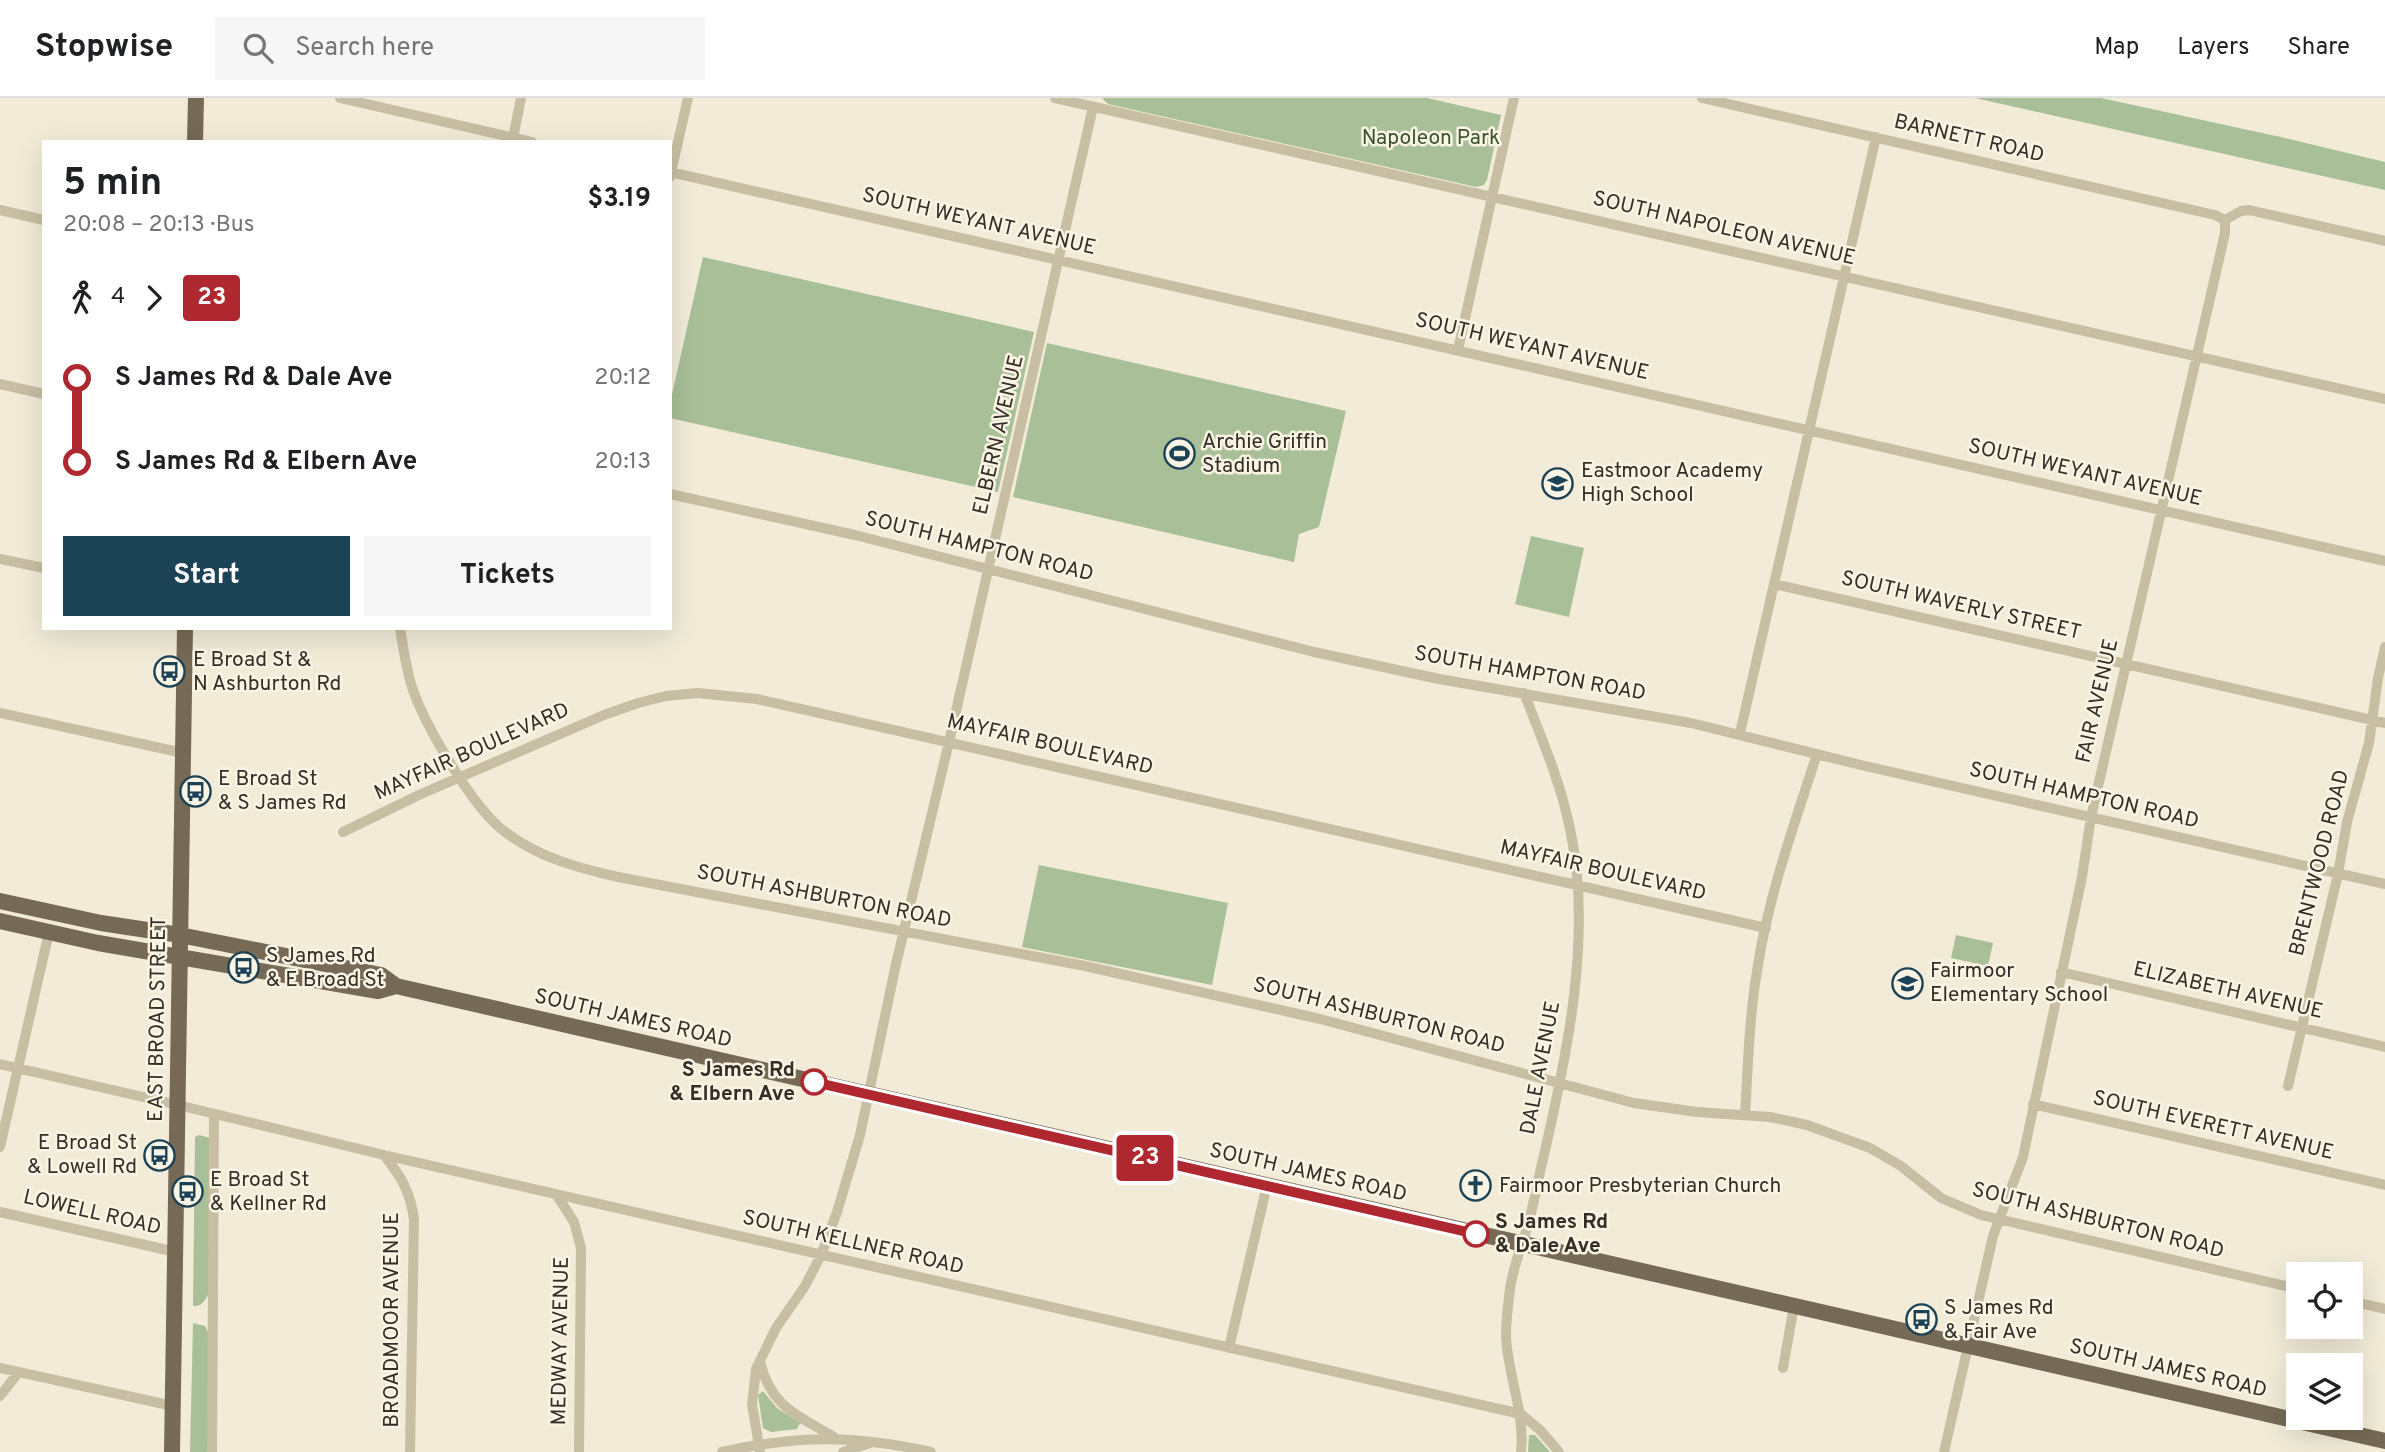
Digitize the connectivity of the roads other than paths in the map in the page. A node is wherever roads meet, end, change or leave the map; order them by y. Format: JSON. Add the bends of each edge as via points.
{"nodes":[{"id":1,"x":196,"y":98,"type":"edge"},
{"id":2,"x":340,"y":98,"type":"edge"},
{"id":3,"x":521,"y":98,"type":"edge"},
{"id":4,"x":688,"y":98,"type":"edge"},
{"id":5,"x":1055,"y":98,"type":"edge"},
{"id":6,"x":1514,"y":98,"type":"edge"},
{"id":7,"x":1702,"y":98,"type":"edge"},
{"id":8,"x":1093,"y":107,"type":"junction"},
{"id":9,"x":1875,"y":137,"type":"junction"},
{"id":10,"x":513,"y":138,"type":"junction"},
{"id":11,"x":195,"y":140,"type":"edge"},
{"id":12,"x":522,"y":140,"type":"edge"},
{"id":13,"x":672,"y":170,"type":"edge"},
{"id":14,"x":672,"y":174,"type":"edge"},
{"id":15,"x":1492,"y":197,"type":"junction"},
{"id":16,"x":0,"y":210,"type":"edge"},
{"id":17,"x":42,"y":220,"type":"edge"},
{"id":18,"x":2225,"y":220,"type":"junction"},
{"id":19,"x":2385,"y":241,"type":"edge"},
{"id":20,"x":1059,"y":260,"type":"junction"},
{"id":21,"x":1843,"y":276,"type":"junction"},
{"id":22,"x":1458,"y":350,"type":"junction"},
{"id":23,"x":2197,"y":356,"type":"junction"},
{"id":24,"x":0,"y":384,"type":"edge"},
{"id":25,"x":42,"y":394,"type":"edge"},
{"id":26,"x":2385,"y":399,"type":"edge"},
{"id":27,"x":1809,"y":430,"type":"junction"},
{"id":28,"x":672,"y":494,"type":"edge"},
{"id":29,"x":2162,"y":510,"type":"junction"},
{"id":30,"x":0,"y":559,"type":"edge"},
{"id":31,"x":2385,"y":561,"type":"edge"},
{"id":32,"x":42,"y":568,"type":"edge"},
{"id":33,"x":988,"y":569,"type":"junction"},
{"id":34,"x":1774,"y":584,"type":"junction"},
{"id":35,"x":185,"y":630,"type":"edge"},
{"id":36,"x":400,"y":630,"type":"edge"},
{"id":37,"x":2385,"y":648,"type":"edge"},
{"id":38,"x":2126,"y":663,"type":"junction"},
{"id":39,"x":1524,"y":693,"type":"junction"},
{"id":40,"x":0,"y":713,"type":"edge"},
{"id":41,"x":2379,"y":721,"type":"edge"},
{"id":42,"x":1740,"y":733,"type":"junction"},
{"id":43,"x":949,"y":743,"type":"junction"},
{"id":44,"x":183,"y":753,"type":"junction"},
{"id":45,"x":1817,"y":754,"type":"junction"},
{"id":46,"x":460,"y":777,"type":"junction"},
{"id":47,"x":2091,"y":817,"type":"junction"},
{"id":48,"x":343,"y":832,"type":"dead end"},
{"id":49,"x":2337,"y":874,"type":"junction"},
{"id":50,"x":2385,"y":884,"type":"edge"},
{"id":51,"x":1577,"y":885,"type":"junction"},
{"id":52,"x":0,"y":901,"type":"edge"},
{"id":53,"x":0,"y":921,"type":"edge"},
{"id":54,"x":1766,"y":928,"type":"junction"},
{"id":55,"x":49,"y":932,"type":"junction"},
{"id":56,"x":904,"y":932,"type":"junction"},
{"id":57,"x":180,"y":935,"type":"junction"},
{"id":58,"x":179,"y":956,"type":"junction"},
{"id":59,"x":2062,"y":972,"type":"junction"},
{"id":60,"x":396,"y":986,"type":"junction"},
{"id":61,"x":2301,"y":1028,"type":"junction"},
{"id":62,"x":2385,"y":1047,"type":"edge"},
{"id":63,"x":0,"y":1064,"type":"edge"},
{"id":64,"x":18,"y":1068,"type":"junction"},
{"id":65,"x":1558,"y":1082,"type":"junction"},
{"id":66,"x":2288,"y":1086,"type":"dead end"},
{"id":67,"x":869,"y":1095,"type":"junction"},
{"id":68,"x":2033,"y":1104,"type":"junction"},
{"id":69,"x":178,"y":1105,"type":"junction"},
{"id":70,"x":214,"y":1115,"type":"junction"},
{"id":71,"x":1745,"y":1115,"type":"junction"},
{"id":72,"x":0,"y":1147,"type":"edge"},
{"id":73,"x":384,"y":1155,"type":"junction"},
{"id":74,"x":1267,"y":1185,"type":"junction"},
{"id":75,"x":2385,"y":1185,"type":"edge"},
{"id":76,"x":556,"y":1194,"type":"junction"},
{"id":77,"x":0,"y":1212,"type":"edge"},
{"id":78,"x":1998,"y":1219,"type":"junction"},
{"id":79,"x":1521,"y":1244,"type":"junction"},
{"id":80,"x":176,"y":1252,"type":"junction"},
{"id":81,"x":821,"y":1255,"type":"junction"},
{"id":82,"x":2286,"y":1286,"type":"edge"},
{"id":83,"x":2363,"y":1304,"type":"edge"},
{"id":84,"x":1794,"y":1306,"type":"junction"},
{"id":85,"x":2385,"y":1309,"type":"edge"},
{"id":86,"x":1968,"y":1344,"type":"junction"},
{"id":87,"x":1229,"y":1348,"type":"junction"},
{"id":88,"x":759,"y":1361,"type":"junction"},
{"id":89,"x":0,"y":1368,"type":"edge"},
{"id":90,"x":1783,"y":1368,"type":"dead end"},
{"id":91,"x":18,"y":1373,"type":"junction"},
{"id":92,"x":0,"y":1396,"type":"edge"},
{"id":93,"x":173,"y":1406,"type":"junction"},
{"id":94,"x":1521,"y":1414,"type":"junction"},
{"id":95,"x":836,"y":1439,"type":"junction"},
{"id":96,"x":2385,"y":1441,"type":"edge"},
{"id":97,"x":875,"y":1442,"type":"junction"},
{"id":98,"x":760,"y":1448,"type":"edge"},
{"id":99,"x":172,"y":1452,"type":"edge"},
{"id":100,"x":212,"y":1452,"type":"edge"},
{"id":101,"x":410,"y":1452,"type":"edge"},
{"id":102,"x":579,"y":1452,"type":"edge"},
{"id":103,"x":722,"y":1452,"type":"edge"},
{"id":104,"x":843,"y":1452,"type":"edge"},
{"id":105,"x":931,"y":1452,"type":"edge"},
{"id":106,"x":1521,"y":1452,"type":"edge"},
{"id":107,"x":1559,"y":1452,"type":"edge"},
{"id":108,"x":1944,"y":1452,"type":"edge"}],
"edges":[{"from":1,"to":11,"type":"main road"},
{"from":2,"to":10,"type":"street"},
{"from":3,"to":10,"type":"street"},
{"from":4,"to":13,"type":"street"},
{"from":5,"to":8,"type":"street","name":"SOUTH NAPOLEON AVENUE"},
{"from":6,"to":15,"type":"street"},
{"from":7,"to":9,"type":"street","name":"BARNETT ROAD"},
{"from":8,"to":15,"type":"street","name":"SOUTH NAPOLEON AVENUE"},
{"from":8,"to":20,"type":"street","name":"ELBERN AVENUE"},
{"from":9,"to":18,"type":"street","name":"BARNETT ROAD"},
{"from":9,"to":21,"type":"street"},
{"from":10,"to":12,"type":"street"},
{"from":14,"to":20,"type":"street","name":"SOUTH WEYANT AVENUE"},
{"from":15,"to":21,"type":"street","name":"SOUTH NAPOLEON AVENUE"},
{"from":15,"to":22,"type":"street"},
{"from":16,"to":17,"type":"street"},
{"from":18,"to":19,"type":"street","via":[[2249,210]]},
{"from":18,"to":23,"type":"street","name":"FAIR AVENUE"},
{"from":20,"to":22,"type":"street","name":"SOUTH WEYANT AVENUE"},
{"from":20,"to":33,"type":"street","name":"ELBERN AVENUE"},
{"from":21,"to":23,"type":"street","name":"SOUTH NAPOLEON AVENUE"},
{"from":21,"to":27,"type":"street"},
{"from":22,"to":27,"type":"street","name":"SOUTH WEYANT AVENUE"},
{"from":23,"to":26,"type":"street","name":"SOUTH NAPOLEON AVENUE"},
{"from":23,"to":29,"type":"street","name":"FAIR AVENUE"},
{"from":24,"to":25,"type":"street"},
{"from":27,"to":29,"type":"street","name":"SOUTH WEYANT AVENUE"},
{"from":27,"to":34,"type":"street"},
{"from":28,"to":33,"type":"street","name":"SOUTH HAMPTON ROAD"},
{"from":29,"to":31,"type":"street","name":"SOUTH WEYANT AVENUE"},
{"from":29,"to":38,"type":"street","name":"FAIR AVENUE"},
{"from":30,"to":32,"type":"street"},
{"from":33,"to":39,"type":"street","name":"SOUTH HAMPTON ROAD","via":[[1289,646]]},
{"from":33,"to":43,"type":"street","name":"ELBERN AVENUE"},
{"from":34,"to":38,"type":"street","name":"SOUTH WAVERLY STREET"},
{"from":34,"to":42,"type":"street"},
{"from":35,"to":44,"type":"main road","name":"EAST BROAD STREET"},
{"from":36,"to":46,"type":"street","via":[[411,686]]},
{"from":37,"to":41,"type":"street","name":"BRENTWOOD ROAD","via":[[2378,678]]},
{"from":38,"to":41,"type":"street","name":"SOUTH WAVERLY STREET"},
{"from":38,"to":47,"type":"street","name":"FAIR AVENUE"},
{"from":39,"to":42,"type":"street","name":"SOUTH HAMPTON ROAD"},
{"from":39,"to":51,"type":"street","name":"DALE AVENUE","via":[[1563,800]]},
{"from":40,"to":44,"type":"street"},
{"from":41,"to":49,"type":"street","name":"BRENTWOOD ROAD","via":[[2347,822]]},
{"from":42,"to":45,"type":"street","name":"SOUTH HAMPTON ROAD"},
{"from":43,"to":46,"type":"street","name":"MAYFAIR BOULEVARD","via":[[757,699],[698,693],[666,696],[604,715]]},
{"from":43,"to":51,"type":"street","name":"MAYFAIR BOULEVARD"},
{"from":43,"to":56,"type":"street","name":"ELBERN AVENUE"},
{"from":44,"to":57,"type":"main road","name":"EAST BROAD STREET"},
{"from":45,"to":47,"type":"street","name":"SOUTH HAMPTON ROAD"},
{"from":45,"to":54,"type":"street"},
{"from":46,"to":48,"type":"street","name":"MAYFAIR BOULEVARD"},
{"from":46,"to":56,"type":"street","name":"SOUTH ASHBURTON ROAD","via":[[502,830],[556,860],[618,877]]},
{"from":47,"to":49,"type":"street","name":"SOUTH HAMPTON ROAD"},
{"from":47,"to":59,"type":"street","name":"FAIR AVENUE"},
{"from":49,"to":50,"type":"street","name":"SOUTH HAMPTON ROAD"},
{"from":49,"to":61,"type":"street","name":"BRENTWOOD ROAD"},
{"from":51,"to":54,"type":"street","name":"MAYFAIR BOULEVARD"},
{"from":51,"to":65,"type":"street","name":"DALE AVENUE","via":[[1576,987]]},
{"from":52,"to":57,"type":"main road"},
{"from":53,"to":55,"type":"main road","name":"SOUTH JAMES ROAD"},
{"from":54,"to":71,"type":"street","via":[[1750,1024]]},
{"from":55,"to":58,"type":"main road","name":"SOUTH JAMES ROAD"},
{"from":55,"to":64,"type":"street"},
{"from":56,"to":65,"type":"street","name":"SOUTH ASHBURTON ROAD","via":[[1320,1019]]},
{"from":56,"to":67,"type":"street","name":"ELBERN AVENUE"},
{"from":57,"to":58,"type":"main road","name":"EAST BROAD STREET"},
{"from":57,"to":60,"type":"main road","via":[[381,975]]},
{"from":58,"to":60,"type":"main road","name":"SOUTH JAMES ROAD","via":[[379,991]]},
{"from":58,"to":69,"type":"main road","name":"EAST BROAD STREET"},
{"from":59,"to":61,"type":"street","name":"ELIZABETH AVENUE"},
{"from":59,"to":68,"type":"street","name":"FAIR AVENUE"},
{"from":60,"to":67,"type":"main road","name":"SOUTH JAMES ROAD"},
{"from":61,"to":62,"type":"street","name":"ELIZABETH AVENUE"},
{"from":61,"to":66,"type":"street","name":"BRENTWOOD ROAD"},
{"from":63,"to":64,"type":"street","name":"SOUTH KELLNER ROAD"},
{"from":64,"to":69,"type":"street","name":"SOUTH KELLNER ROAD"},
{"from":64,"to":72,"type":"street"},
{"from":65,"to":71,"type":"street","name":"SOUTH ASHBURTON ROAD","via":[[1672,1110]]},
{"from":65,"to":79,"type":"street","name":"DALE AVENUE"},
{"from":67,"to":74,"type":"main road","name":"SOUTH JAMES ROAD"},
{"from":67,"to":81,"type":"street","name":"ELBERN AVENUE"},
{"from":68,"to":75,"type":"street","name":"SOUTH EVERETT AVENUE"},
{"from":68,"to":78,"type":"street","name":"FAIR AVENUE","via":[[2022,1157]]},
{"from":69,"to":70,"type":"street","name":"SOUTH KELLNER ROAD"},
{"from":69,"to":80,"type":"main road","name":"EAST BROAD STREET"},
{"from":70,"to":73,"type":"street","name":"SOUTH KELLNER ROAD"},
{"from":70,"to":100,"type":"street"},
{"from":71,"to":78,"type":"street","name":"SOUTH ASHBURTON ROAD","via":[[1807,1125],[1858,1142],[1901,1166],[1941,1198]]},
{"from":73,"to":76,"type":"street","name":"SOUTH KELLNER ROAD"},
{"from":73,"to":101,"type":"street","name":"BROADMOOR AVENUE","via":[[405,1184],[414,1220]]},
{"from":74,"to":79,"type":"main road","name":"SOUTH JAMES ROAD"},
{"from":74,"to":87,"type":"street"},
{"from":76,"to":81,"type":"street","name":"SOUTH KELLNER ROAD"},
{"from":76,"to":102,"type":"street","name":"MEDWAY AVENUE","via":[[574,1222],[581,1248]]},
{"from":77,"to":80,"type":"street","name":"LOWELL ROAD"},
{"from":78,"to":82,"type":"street","name":"SOUTH ASHBURTON ROAD"},
{"from":78,"to":86,"type":"street","name":"FAIR AVENUE"},
{"from":79,"to":84,"type":"main road","name":"SOUTH JAMES ROAD"},
{"from":79,"to":94,"type":"street","name":"DALE AVENUE","via":[[1510,1288],[1506,1337]]},
{"from":80,"to":93,"type":"main road","name":"EAST BROAD STREET"},
{"from":81,"to":87,"type":"street","name":"SOUTH KELLNER ROAD"},
{"from":81,"to":88,"type":"street","name":"ELBERN AVENUE"},
{"from":83,"to":85,"type":"street"},
{"from":84,"to":86,"type":"main road","name":"SOUTH JAMES ROAD"},
{"from":84,"to":90,"type":"street"},
{"from":86,"to":96,"type":"main road","name":"SOUTH JAMES ROAD"},
{"from":86,"to":108,"type":"street","name":"FAIR AVENUE"},
{"from":87,"to":94,"type":"street","name":"SOUTH KELLNER ROAD"},
{"from":88,"to":95,"type":"street","via":[[765,1383],[778,1399]]},
{"from":88,"to":98,"type":"street","name":"ELBERN AVENUE","via":[[752,1392]]},
{"from":89,"to":91,"type":"street"},
{"from":91,"to":92,"type":"street"},
{"from":91,"to":93,"type":"street"},
{"from":93,"to":99,"type":"main road","name":"EAST BROAD STREET"},
{"from":94,"to":106,"type":"street","name":"DALE AVENUE"},
{"from":94,"to":107,"type":"street"},
{"from":95,"to":97,"type":"street"},
{"from":95,"to":98,"type":"street","via":[[799,1439]]},
{"from":97,"to":104,"type":"street"},
{"from":97,"to":105,"type":"street"},
{"from":98,"to":103,"type":"street"}]}
